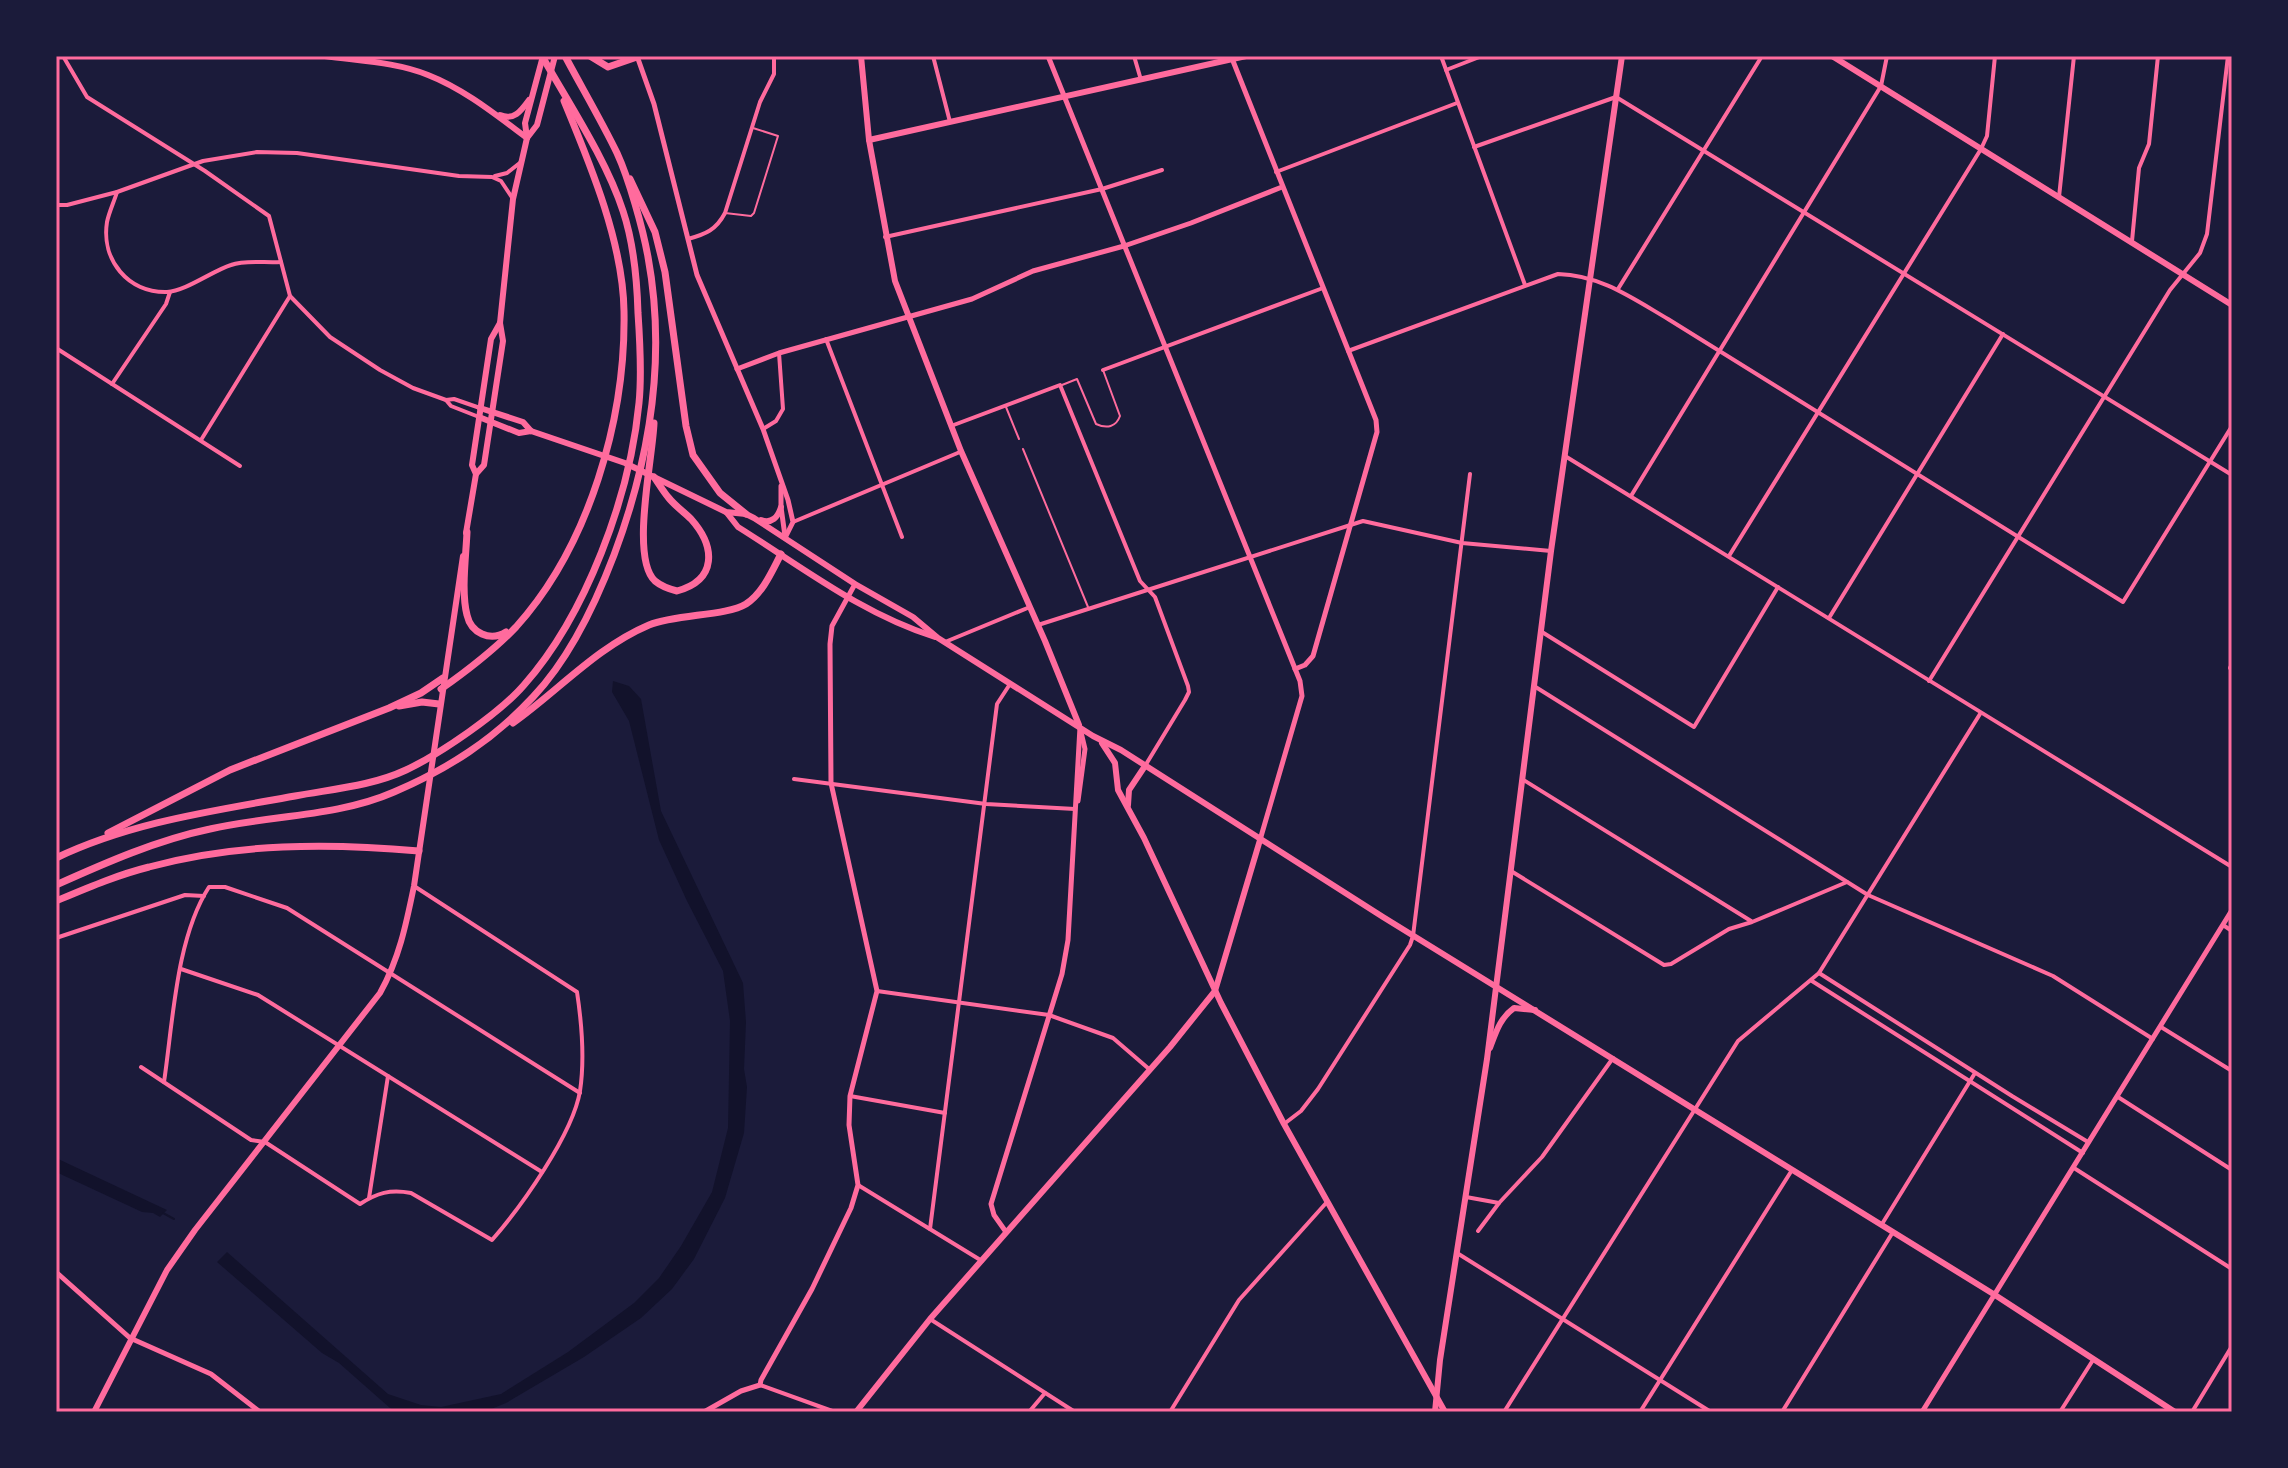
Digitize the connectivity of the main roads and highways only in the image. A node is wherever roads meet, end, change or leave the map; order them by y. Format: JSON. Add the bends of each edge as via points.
{"nodes":[{"id":1,"x":325,"y":56,"type":"edge"},
{"id":2,"x":542,"y":56,"type":"edge"},
{"id":3,"x":555,"y":56,"type":"edge"},
{"id":4,"x":565,"y":56,"type":"edge"},
{"id":5,"x":590,"y":56,"type":"edge"},
{"id":6,"x":636,"y":56,"type":"edge"},
{"id":7,"x":861,"y":56,"type":"edge"},
{"id":8,"x":1246,"y":56,"type":"edge"},
{"id":9,"x":1622,"y":56,"type":"edge"},
{"id":10,"x":1832,"y":56,"type":"edge"},
{"id":11,"x":1232,"y":58,"type":"edge"},
{"id":12,"x":556,"y":81,"type":"junction"},
{"id":13,"x":532,"y":94,"type":"junction"},
{"id":14,"x":486,"y":108,"type":"junction"},
{"id":15,"x":527,"y":138,"type":"junction"},
{"id":16,"x":869,"y":140,"type":"junction"},
{"id":17,"x":618,"y":155,"type":"junction"},
{"id":18,"x":2232,"y":305,"type":"edge"},
{"id":19,"x":500,"y":323,"type":"junction"},
{"id":20,"x":656,"y":372,"type":"junction"},
{"id":21,"x":480,"y":408,"type":"junction"},
{"id":22,"x":492,"y":412,"type":"junction"},
{"id":23,"x":479,"y":417,"type":"junction"},
{"id":24,"x":490,"y":424,"type":"junction"},
{"id":25,"x":531,"y":431,"type":"junction"},
{"id":26,"x":476,"y":474,"type":"junction"},
{"id":27,"x":654,"y":477,"type":"junction"},
{"id":28,"x":781,"y":507,"type":"road end"},
{"id":29,"x":726,"y":512,"type":"junction"},
{"id":30,"x":750,"y":516,"type":"junction"},
{"id":31,"x":467,"y":532,"type":"junction"},
{"id":32,"x":785,"y":538,"type":"junction"},
{"id":33,"x":781,"y":554,"type":"junction"},
{"id":34,"x":518,"y":624,"type":"junction"},
{"id":35,"x":942,"y":640,"type":"junction"},
{"id":36,"x":443,"y":678,"type":"junction"},
{"id":37,"x":441,"y":689,"type":"junction"},
{"id":38,"x":439,"y":704,"type":"junction"},
{"id":39,"x":389,"y":708,"type":"junction"},
{"id":40,"x":1080,"y":727,"type":"junction"},
{"id":41,"x":1100,"y":740,"type":"junction"},
{"id":42,"x":482,"y":745,"type":"junction"},
{"id":43,"x":1145,"y":766,"type":"junction"},
{"id":44,"x":1129,"y":808,"type":"junction"},
{"id":45,"x":1260,"y":840,"type":"junction"},
{"id":46,"x":91,"y":841,"type":"junction"},
{"id":47,"x":419,"y":851,"type":"junction"},
{"id":48,"x":56,"y":858,"type":"edge"},
{"id":49,"x":56,"y":885,"type":"edge"},
{"id":50,"x":56,"y":901,"type":"edge"},
{"id":51,"x":1494,"y":985,"type":"junction"},
{"id":52,"x":1215,"y":991,"type":"junction"},
{"id":53,"x":1538,"y":1011,"type":"junction"},
{"id":54,"x":1487,"y":1059,"type":"junction"},
{"id":55,"x":1437,"y":1396,"type":"junction"},
{"id":56,"x":94,"y":1412,"type":"edge"},
{"id":57,"x":856,"y":1412,"type":"edge"},
{"id":58,"x":1435,"y":1412,"type":"edge"},
{"id":59,"x":1445,"y":1412,"type":"edge"},
{"id":60,"x":2175,"y":1412,"type":"edge"}],
"edges":[{"from":1,"to":14,"type":"main road","via":[[429,75]]},
{"from":2,"to":12,"type":"highway"},
{"from":2,"to":13,"type":"main road"},
{"from":3,"to":15,"type":"main road","via":[[537,125]]},
{"from":4,"to":17,"type":"highway"},
{"from":5,"to":6,"type":"highway","via":[[608,67]]},
{"from":7,"to":16,"type":"main road"},
{"from":8,"to":11,"type":"main road"},
{"from":9,"to":51,"type":"main road"},
{"from":10,"to":18,"type":"main road"},
{"from":11,"to":16,"type":"main road"},
{"from":12,"to":34,"type":"highway","via":[[614,240],[624,309],[620,383],[612,433],[578,529]]},
{"from":12,"to":46,"type":"highway","via":[[623,210],[637,277],[639,402],[610,530],[593,573],[545,658],[496,711],[407,770],[365,784],[155,823]]},
{"from":13,"to":14,"type":"main road","via":[[511,117]]},
{"from":13,"to":15,"type":"main road"},
{"from":14,"to":15,"type":"main road"},
{"from":15,"to":19,"type":"main road","via":[[513,199]]},
{"from":16,"to":40,"type":"main road","via":[[895,281],[961,451]]},
{"from":17,"to":20,"type":"highway","via":[[649,259]]},
{"from":17,"to":30,"type":"highway","via":[[655,232],[662,259],[693,455],[720,493]]},
{"from":19,"to":21,"type":"main road","via":[[491,339]]},
{"from":19,"to":22,"type":"main road","via":[[503,341]]},
{"from":20,"to":27,"type":"highway","via":[[643,561],[653,580],[677,591],[698,581],[710,558],[692,521]]},
{"from":20,"to":42,"type":"highway","via":[[644,458],[603,586],[536,695]]},
{"from":21,"to":22,"type":"main road"},
{"from":21,"to":23,"type":"main road"},
{"from":22,"to":24,"type":"main road"},
{"from":22,"to":25,"type":"main road","via":[[523,422]]},
{"from":23,"to":24,"type":"main road"},
{"from":23,"to":26,"type":"main road","via":[[472,465]]},
{"from":24,"to":25,"type":"main road"},
{"from":24,"to":26,"type":"main road","via":[[484,465]]},
{"from":25,"to":27,"type":"main road"},
{"from":26,"to":31,"type":"main road"},
{"from":27,"to":29,"type":"main road"},
{"from":28,"to":30,"type":"main road","via":[[770,521]]},
{"from":29,"to":30,"type":"main road"},
{"from":29,"to":33,"type":"main road","via":[[738,527]]},
{"from":30,"to":32,"type":"main road"},
{"from":31,"to":34,"type":"highway","via":[[468,619],[479,633],[493,637]]},
{"from":31,"to":36,"type":"main road"},
{"from":32,"to":33,"type":"main road"},
{"from":32,"to":35,"type":"main road"},
{"from":33,"to":35,"type":"main road","via":[[848,598],[903,627]]},
{"from":33,"to":42,"type":"highway","via":[[746,604],[639,630]]},
{"from":34,"to":37,"type":"highway","via":[[480,662]]},
{"from":35,"to":40,"type":"main road"},
{"from":36,"to":37,"type":"main road"},
{"from":36,"to":39,"type":"highway"},
{"from":37,"to":38,"type":"main road"},
{"from":38,"to":39,"type":"highway"},
{"from":38,"to":47,"type":"main road"},
{"from":39,"to":46,"type":"highway","via":[[230,770]]},
{"from":40,"to":41,"type":"main road"},
{"from":41,"to":43,"type":"main road"},
{"from":41,"to":44,"type":"main road","via":[[1115,763],[1118,790]]},
{"from":42,"to":49,"type":"highway","via":[[391,794],[162,841]]},
{"from":43,"to":44,"type":"main road","via":[[1129,790]]},
{"from":43,"to":45,"type":"main road"},
{"from":44,"to":52,"type":"main road"},
{"from":45,"to":51,"type":"main road"},
{"from":45,"to":52,"type":"main road"},
{"from":46,"to":48,"type":"highway"},
{"from":47,"to":50,"type":"highway","via":[[282,847],[210,853],[134,871]]},
{"from":47,"to":56,"type":"main road","via":[[403,940],[380,993],[174,1260]]},
{"from":51,"to":53,"type":"main road"},
{"from":51,"to":54,"type":"main road"},
{"from":52,"to":55,"type":"main road"},
{"from":52,"to":57,"type":"main road","via":[[930,1319]]},
{"from":53,"to":54,"type":"main road","via":[[1514,1008],[1506,1014]]},
{"from":53,"to":60,"type":"main road"},
{"from":54,"to":55,"type":"main road"},
{"from":55,"to":58,"type":"main road"},
{"from":55,"to":59,"type":"main road"}]}
